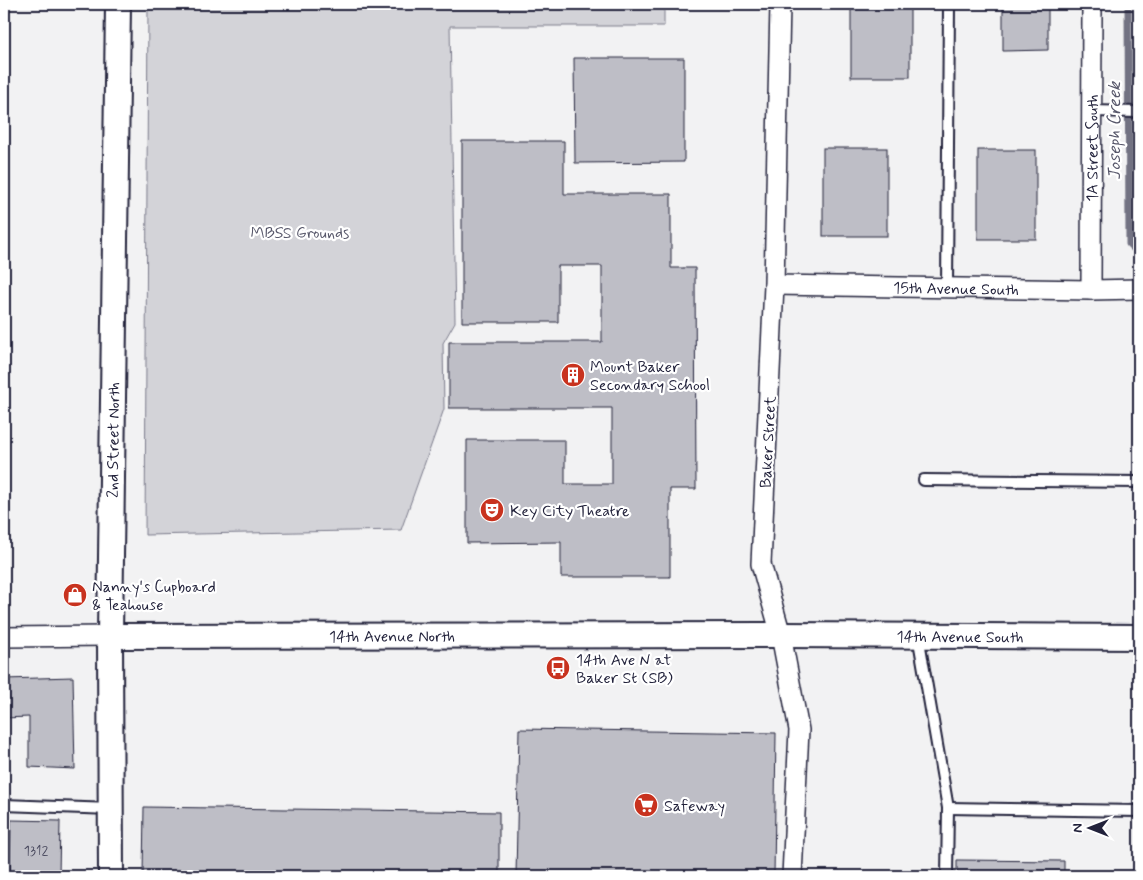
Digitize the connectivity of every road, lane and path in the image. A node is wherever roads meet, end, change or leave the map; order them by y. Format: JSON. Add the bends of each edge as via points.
{"nodes":[{"id":1,"x":118,"y":4,"type":"edge"},
{"id":2,"x":780,"y":4,"type":"edge"},
{"id":3,"x":949,"y":4,"type":"edge"},
{"id":4,"x":1092,"y":4,"type":"edge"},
{"id":5,"x":1092,"y":111,"type":"junction"},
{"id":6,"x":1139,"y":112,"type":"edge"},
{"id":7,"x":774,"y":285,"type":"junction"},
{"id":8,"x":947,"y":288,"type":"junction"},
{"id":9,"x":1139,"y":289,"type":"edge"},
{"id":10,"x":1091,"y":290,"type":"junction"},
{"id":11,"x":924,"y":480,"type":"dead end"},
{"id":12,"x":1139,"y":482,"type":"edge"},
{"id":13,"x":781,"y":635,"type":"junction"},
{"id":14,"x":918,"y":635,"type":"junction"},
{"id":15,"x":110,"y":636,"type":"junction"},
{"id":16,"x":4,"y":637,"type":"edge"},
{"id":17,"x":1139,"y":637,"type":"edge"},
{"id":18,"x":4,"y":805,"type":"edge"},
{"id":19,"x":948,"y":808,"type":"junction"},
{"id":20,"x":111,"y":809,"type":"junction"},
{"id":21,"x":1139,"y":811,"type":"edge"},
{"id":22,"x":111,"y":876,"type":"edge"},
{"id":23,"x":792,"y":876,"type":"edge"},
{"id":24,"x":948,"y":876,"type":"edge"}],
"edges":[{"from":1,"to":15,"type":"street","name":"2nd Street North"},
{"from":2,"to":7,"type":"street","name":"Baker Street"},
{"from":3,"to":8,"type":"lane"},
{"from":4,"to":5,"type":"street","name":"1A Street South"},
{"from":5,"to":6,"type":"lane"},
{"from":5,"to":10,"type":"street","name":"1A Street South"},
{"from":7,"to":8,"type":"street","name":"15th Avenue South"},
{"from":7,"to":13,"type":"street","name":"Baker Street","via":[[761,564]]},
{"from":8,"to":10,"type":"street","name":"15th Avenue South"},
{"from":9,"to":10,"type":"street","name":"15th Avenue South"},
{"from":11,"to":12,"type":"lane"},
{"from":13,"to":14,"type":"street","name":"14th Avenue South"},
{"from":13,"to":15,"type":"street","name":"14th Avenue North"},
{"from":13,"to":23,"type":"street","name":"Baker Street","via":[[798,730]]},
{"from":14,"to":17,"type":"street","name":"14th Avenue South"},
{"from":14,"to":19,"type":"lane"},
{"from":15,"to":16,"type":"street","name":"14th Avenue North"},
{"from":15,"to":20,"type":"street","name":"2nd Street North"},
{"from":18,"to":20,"type":"lane"},
{"from":19,"to":21,"type":"lane"},
{"from":19,"to":24,"type":"lane"},
{"from":20,"to":22,"type":"street","name":"2nd Street North"}]}
